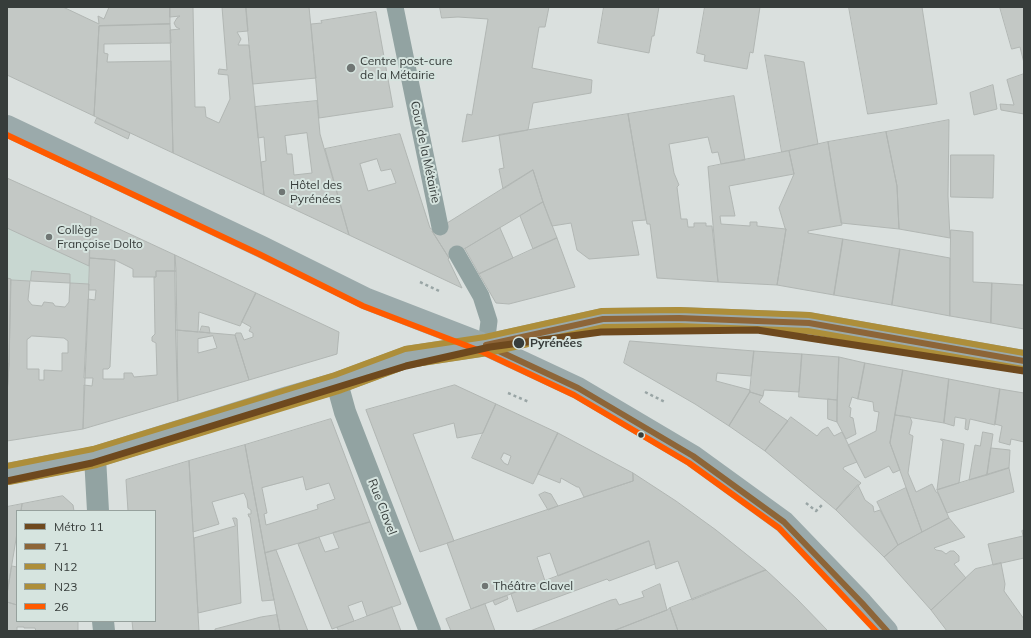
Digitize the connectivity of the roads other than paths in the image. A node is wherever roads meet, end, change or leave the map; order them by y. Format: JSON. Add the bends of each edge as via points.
{"nodes":[{"id":1,"x":395,"y":7,"type":"edge"},
{"id":2,"x":7,"y":126,"type":"edge"},
{"id":3,"x":440,"y":227,"type":"dead end"},
{"id":4,"x":457,"y":254,"type":"dead end"},
{"id":5,"x":486,"y":345,"type":"junction"},
{"id":6,"x":1024,"y":361,"type":"edge"},
{"id":7,"x":337,"y":383,"type":"junction"},
{"id":8,"x":95,"y":457,"type":"junction"},
{"id":9,"x":7,"y":474,"type":"edge"},
{"id":10,"x":98,"y":510,"type":"edge"},
{"id":11,"x":430,"y":631,"type":"edge"},
{"id":12,"x":887,"y":631,"type":"edge"}],
"edges":[{"from":1,"to":3,"type":"lane","name":"Cour de la Métairie"},
{"from":2,"to":5,"type":"main road","via":[[367,299]]},
{"from":4,"to":5,"type":"lane","via":[[480,296],[489,321]]},
{"from":5,"to":6,"type":"main road","via":[[603,319],[679,318],[809,323]]},
{"from":5,"to":7,"type":"main road","via":[[407,357]]},
{"from":5,"to":12,"type":"main road","via":[[578,388],[693,456],[784,522]]},
{"from":7,"to":8,"type":"main road"},
{"from":7,"to":11,"type":"street","name":"Rue Clavel","via":[[345,412]]},
{"from":8,"to":9,"type":"main road"},
{"from":8,"to":10,"type":"street"}]}
